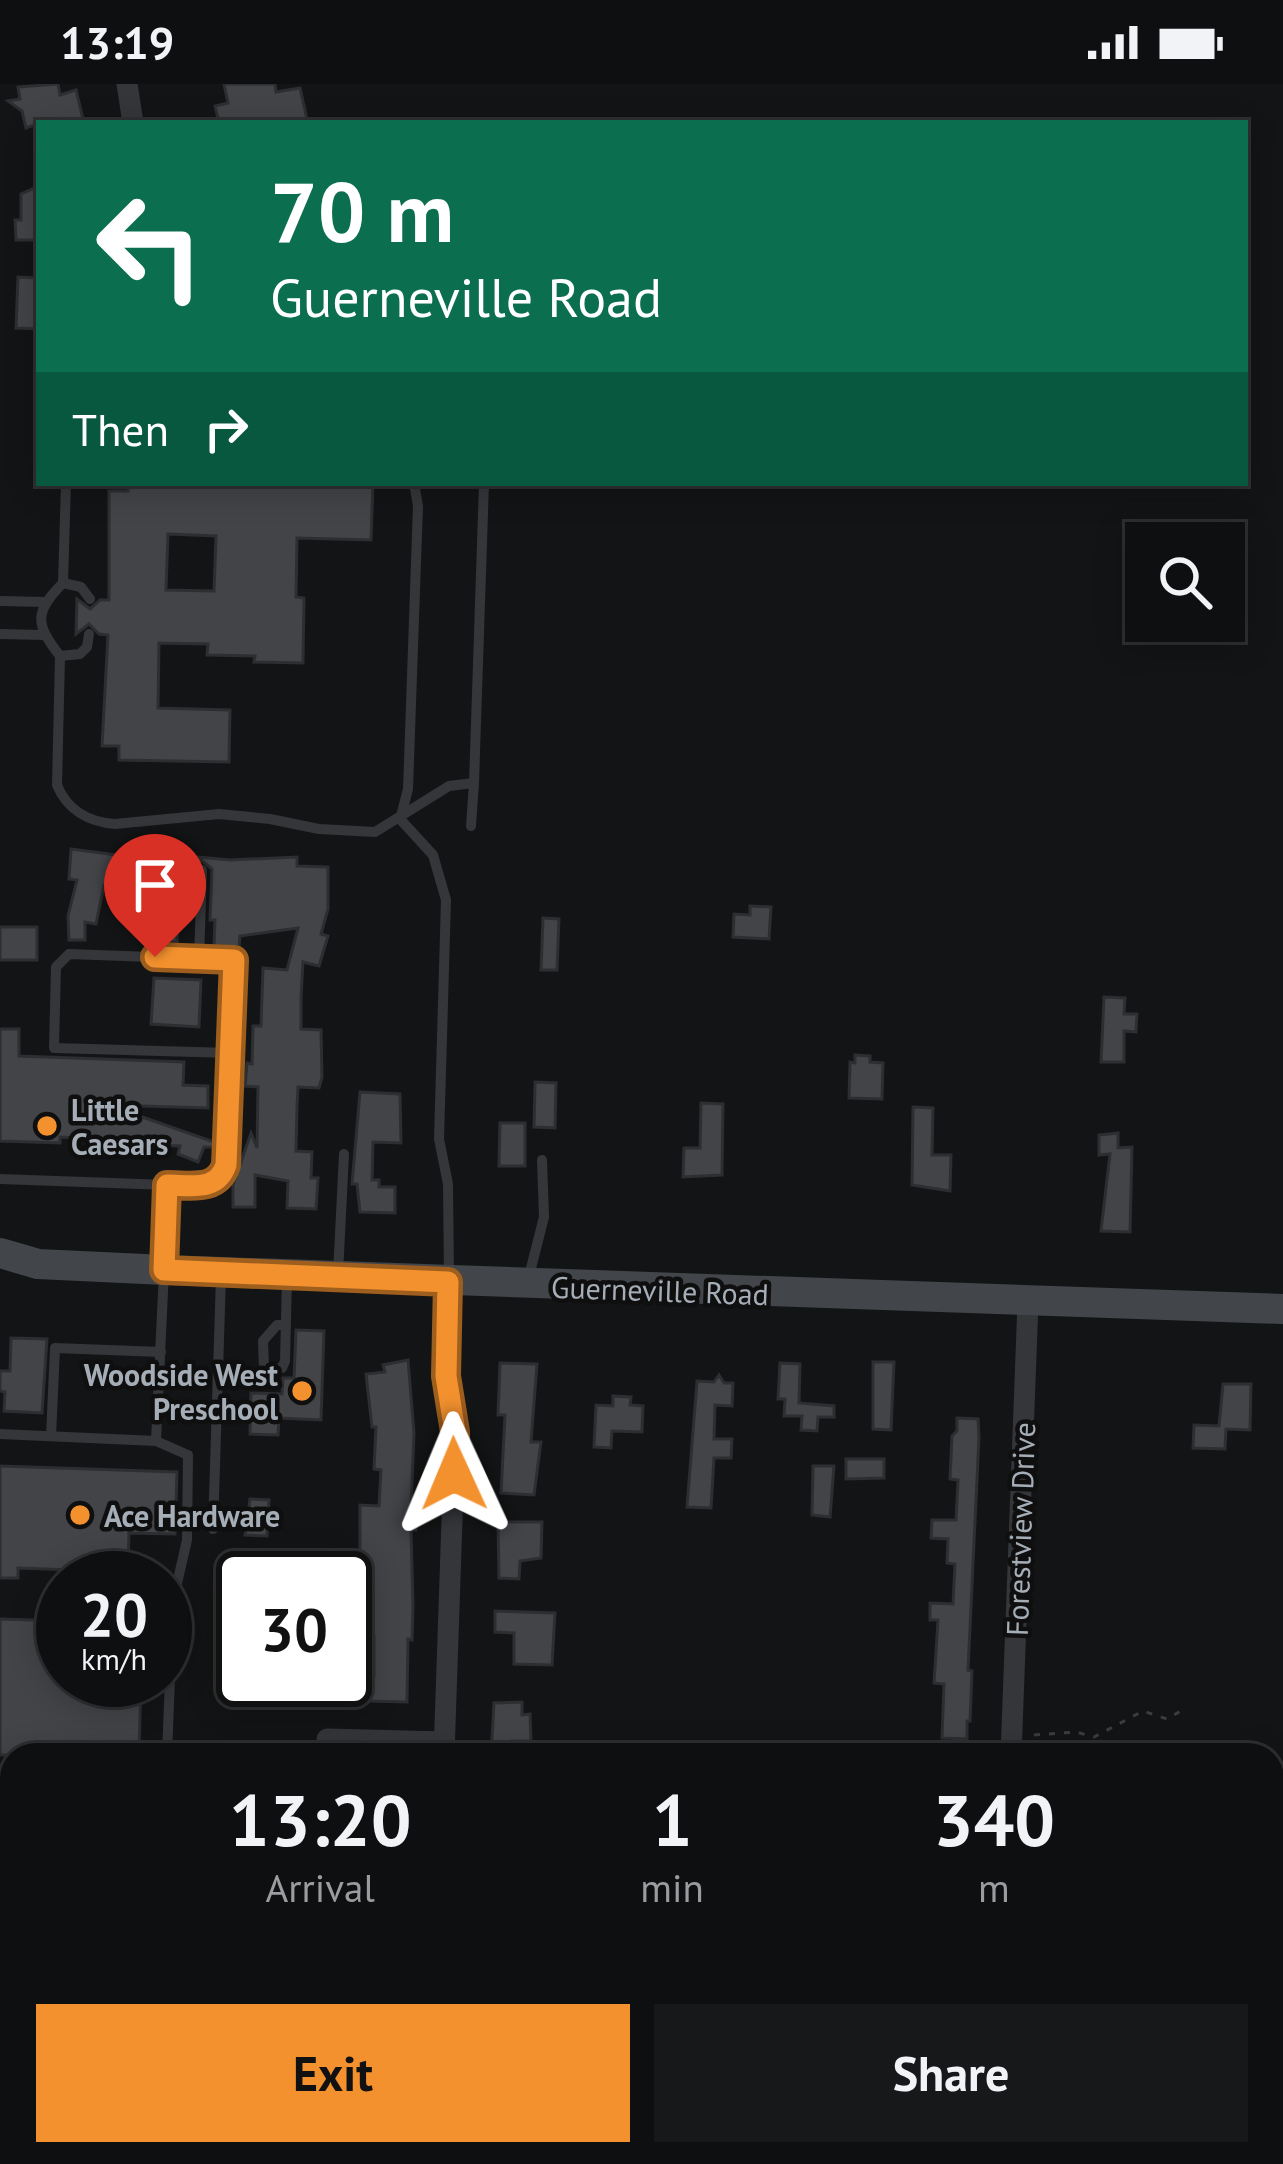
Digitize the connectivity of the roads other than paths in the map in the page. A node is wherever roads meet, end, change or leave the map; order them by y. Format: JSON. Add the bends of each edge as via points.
{"nodes":[{"id":1,"x":128,"y":84,"type":"edge"},
{"id":2,"x":133,"y":120,"type":"edge"},
{"id":3,"x":66,"y":486,"type":"edge"},
{"id":4,"x":415,"y":486,"type":"edge"},
{"id":5,"x":484,"y":486,"type":"edge"},
{"id":6,"x":63,"y":584,"type":"junction"},
{"id":7,"x":90,"y":599,"type":"dead end"},
{"id":8,"x":0,"y":601,"type":"edge"},
{"id":9,"x":45,"y":602,"type":"junction"},
{"id":10,"x":0,"y":634,"type":"edge"},
{"id":11,"x":89,"y":634,"type":"dead end"},
{"id":12,"x":44,"y":635,"type":"junction"},
{"id":13,"x":60,"y":656,"type":"junction"},
{"id":14,"x":474,"y":783,"type":"junction"},
{"id":15,"x":400,"y":819,"type":"junction"},
{"id":16,"x":471,"y":826,"type":"dead end"},
{"id":17,"x":202,"y":870,"type":"dead end"},
{"id":18,"x":199,"y":959,"type":"junction"},
{"id":19,"x":231,"y":1053,"type":"junction"},
{"id":20,"x":344,"y":1154,"type":"dead end"},
{"id":21,"x":542,"y":1160,"type":"dead end"},
{"id":22,"x":0,"y":1179,"type":"edge"},
{"id":23,"x":167,"y":1185,"type":"junction"},
{"id":24,"x":0,"y":1252,"type":"edge"},
{"id":25,"x":38,"y":1264,"type":"junction"},
{"id":26,"x":164,"y":1270,"type":"junction"},
{"id":27,"x":221,"y":1272,"type":"junction"},
{"id":28,"x":287,"y":1275,"type":"junction"},
{"id":29,"x":0,"y":1276,"type":"edge"},
{"id":30,"x":338,"y":1278,"type":"junction"},
{"id":31,"x":448,"y":1282,"type":"junction"},
{"id":32,"x":526,"y":1285,"type":"junction"},
{"id":33,"x":1028,"y":1302,"type":"junction"},
{"id":34,"x":1283,"y":1309,"type":"edge"},
{"id":35,"x":286,"y":1325,"type":"dead end"},
{"id":36,"x":161,"y":1352,"type":"junction"},
{"id":37,"x":0,"y":1434,"type":"edge"},
{"id":38,"x":50,"y":1436,"type":"junction"},
{"id":39,"x":156,"y":1441,"type":"junction"},
{"id":40,"x":213,"y":1529,"type":"dead end"},
{"id":41,"x":327,"y":1739,"type":"dead end"},
{"id":42,"x":167,"y":1743,"type":"edge"},
{"id":43,"x":379,"y":1743,"type":"edge"},
{"id":44,"x":444,"y":1743,"type":"edge"},
{"id":45,"x":1011,"y":1743,"type":"edge"}],
"edges":[{"from":1,"to":2,"type":"street"},
{"from":3,"to":6,"type":"lane"},
{"from":4,"to":15,"type":"lane","via":[[409,789]]},
{"from":5,"to":14,"type":"lane"},
{"from":6,"to":7,"type":"lane","via":[[81,587]]},
{"from":6,"to":9,"type":"lane"},
{"from":8,"to":9,"type":"lane"},
{"from":9,"to":12,"type":"lane"},
{"from":10,"to":12,"type":"lane"},
{"from":11,"to":13,"type":"lane","via":[[80,654]]},
{"from":12,"to":13,"type":"lane"},
{"from":13,"to":15,"type":"lane","via":[[57,785],[69,805],[97,823],[232,814],[375,832]]},
{"from":14,"to":15,"type":"lane","via":[[449,787]]},
{"from":14,"to":16,"type":"lane"},
{"from":15,"to":31,"type":"lane","via":[[433,855],[446,900],[439,1139],[448,1184]]},
{"from":17,"to":18,"type":"lane"},
{"from":18,"to":19,"type":"lane","via":[[234,960]]},
{"from":18,"to":19,"type":"lane","via":[[69,954],[56,967],[54,1048]]},
{"from":19,"to":23,"type":"lane","via":[[224,1173],[208,1185]]},
{"from":20,"to":30,"type":"lane"},
{"from":21,"to":32,"type":"lane","via":[[544,1217]]},
{"from":22,"to":23,"type":"lane"},
{"from":23,"to":26,"type":"lane"},
{"from":24,"to":25,"type":"main road","name":"Guerneville Road"},
{"from":25,"to":26,"type":"main road","name":"Guerneville Road"},
{"from":25,"to":29,"type":"main road","name":"Guerneville Road"},
{"from":26,"to":27,"type":"main road","name":"Guerneville Road"},
{"from":26,"to":36,"type":"lane"},
{"from":27,"to":28,"type":"main road","name":"Guerneville Road"},
{"from":27,"to":40,"type":"lane"},
{"from":28,"to":30,"type":"main road","name":"Guerneville Road"},
{"from":28,"to":35,"type":"lane"},
{"from":30,"to":31,"type":"main road","name":"Guerneville Road"},
{"from":31,"to":32,"type":"main road","name":"Guerneville Road"},
{"from":31,"to":44,"type":"street","via":[[446,1376],[455,1432]]},
{"from":32,"to":33,"type":"main road","name":"Guerneville Road"},
{"from":33,"to":34,"type":"main road","name":"Guerneville Road"},
{"from":33,"to":45,"type":"street","name":"Forestview Drive"},
{"from":36,"to":38,"type":"lane","via":[[55,1348]]},
{"from":36,"to":39,"type":"lane"},
{"from":37,"to":38,"type":"lane"},
{"from":38,"to":39,"type":"lane"},
{"from":39,"to":42,"type":"lane","via":[[188,1455]]},
{"from":41,"to":43,"type":"street"}]}
